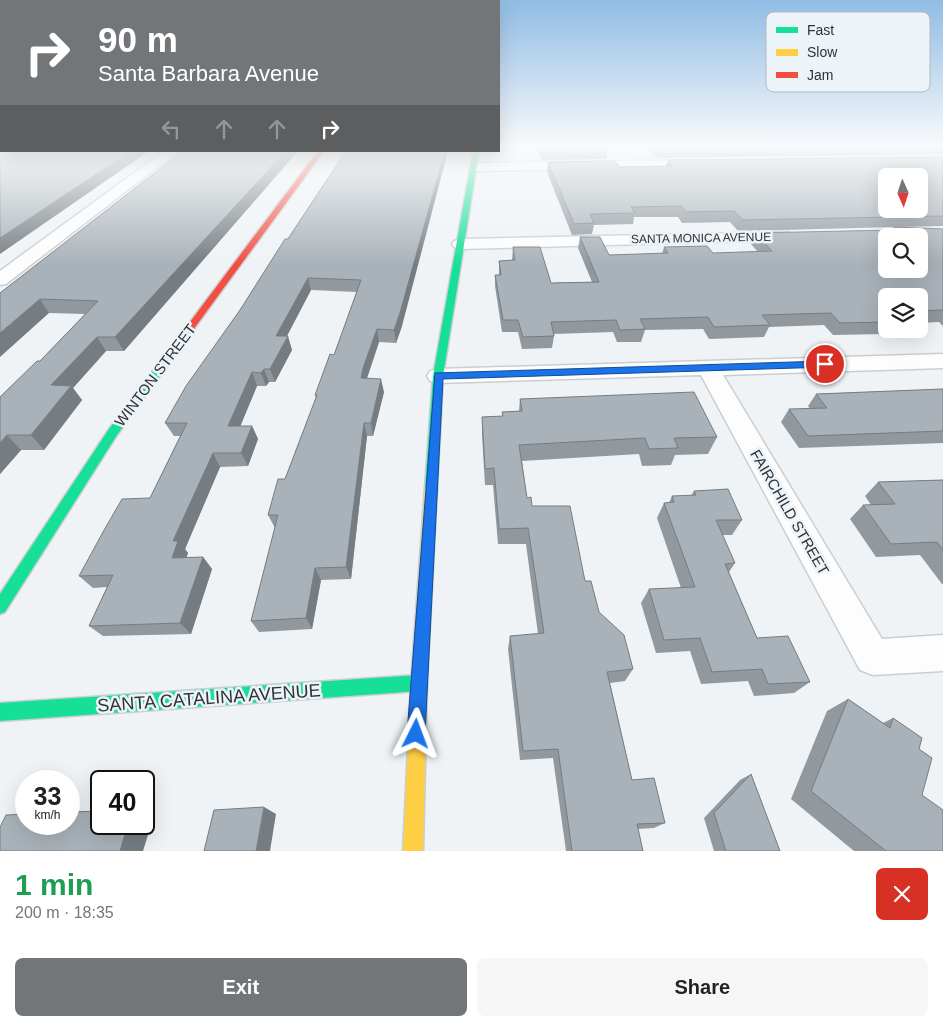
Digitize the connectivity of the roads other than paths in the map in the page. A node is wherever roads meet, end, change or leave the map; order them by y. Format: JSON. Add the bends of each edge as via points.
{"nodes":[{"id":1,"x":126,"y":186,"type":"edge"},
{"id":2,"x":295,"y":186,"type":"edge"},
{"id":3,"x":471,"y":186,"type":"edge"},
{"id":4,"x":804,"y":236,"type":"edge"},
{"id":5,"x":460,"y":244,"type":"junction"},
{"id":6,"x":0,"y":280,"type":"edge"},
{"id":7,"x":943,"y":361,"type":"edge"},
{"id":8,"x":708,"y":368,"type":"junction"},
{"id":9,"x":438,"y":376,"type":"junction"},
{"id":10,"x":0,"y":607,"type":"edge"},
{"id":11,"x":943,"y":653,"type":"edge"},
{"id":12,"x":418,"y":683,"type":"junction"},
{"id":13,"x":0,"y":712,"type":"edge"},
{"id":14,"x":413,"y":851,"type":"edge"}],
"edges":[{"from":1,"to":6,"type":"street"},
{"from":2,"to":10,"type":"street","name":"WINTON STREET","via":[[113,432]]},
{"from":3,"to":5,"type":"street"},
{"from":4,"to":5,"type":"street","name":"SANTA MONICA AVENUE"},
{"from":5,"to":9,"type":"street"},
{"from":7,"to":8,"type":"street"},
{"from":8,"to":9,"type":"street"},
{"from":8,"to":11,"type":"street","name":"FAIRCHILD STREET","via":[[873,657]]},
{"from":9,"to":12,"type":"street"},
{"from":12,"to":13,"type":"street","name":"SANTA CATALINA AVENUE"},
{"from":12,"to":14,"type":"street"}]}
